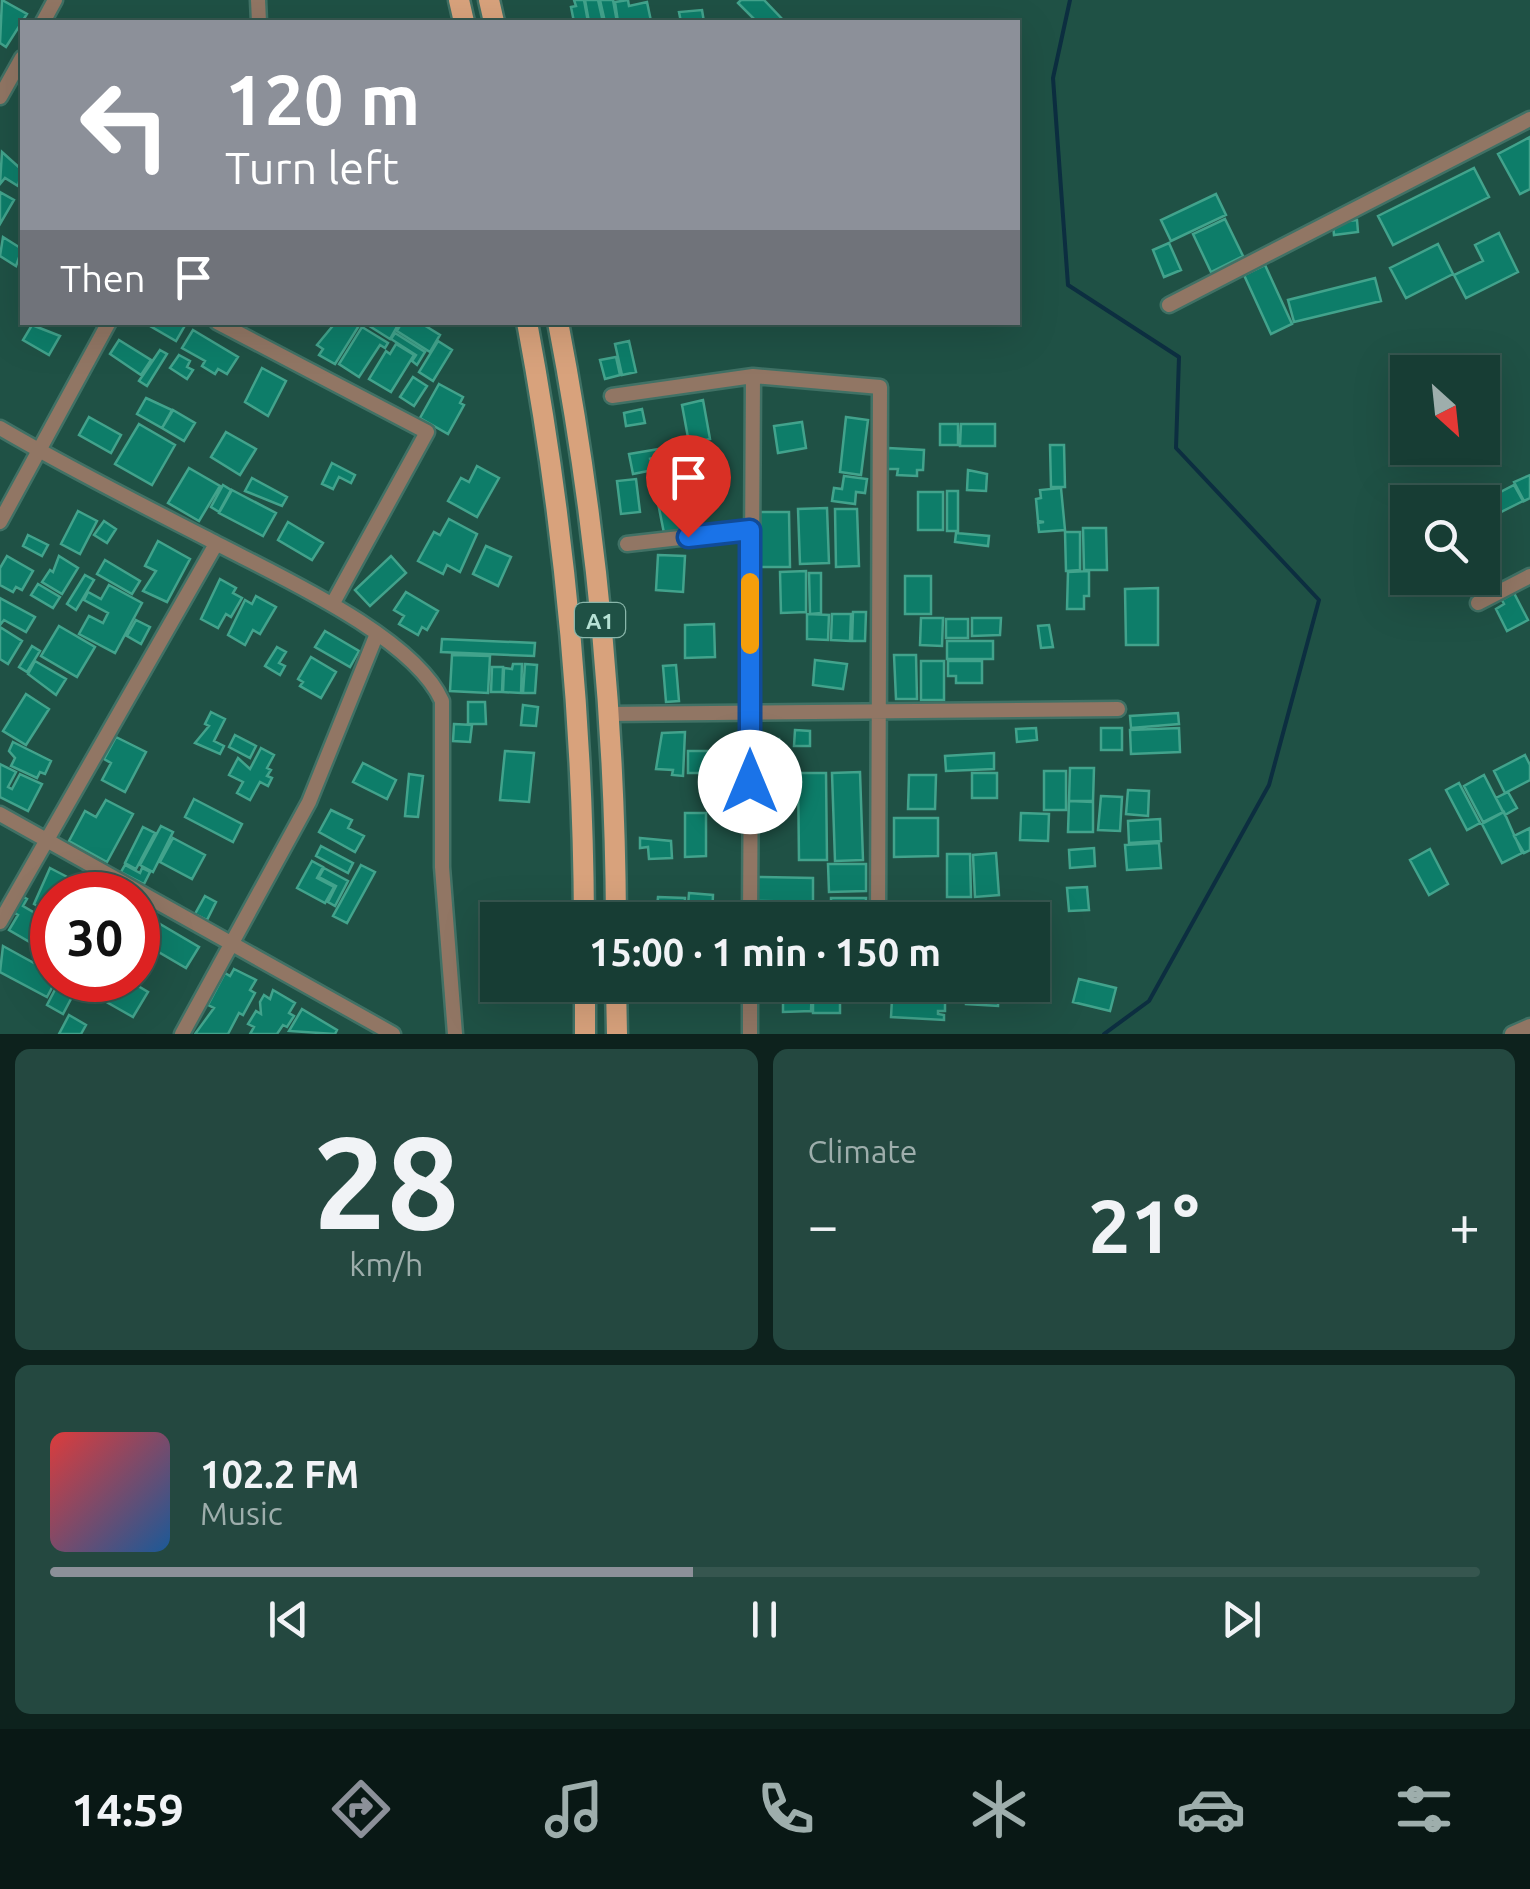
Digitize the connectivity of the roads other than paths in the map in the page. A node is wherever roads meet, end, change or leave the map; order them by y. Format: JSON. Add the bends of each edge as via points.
{"nodes":[{"id":1,"x":20,"y":62,"type":"edge"},
{"id":2,"x":0,"y":97,"type":"edge"},
{"id":3,"x":1530,"y":118,"type":"edge"},
{"id":4,"x":1169,"y":306,"type":"dead end"},
{"id":5,"x":107,"y":325,"type":"edge"},
{"id":6,"x":224,"y":325,"type":"edge"},
{"id":7,"x":529,"y":325,"type":"edge"},
{"id":8,"x":558,"y":325,"type":"edge"},
{"id":9,"x":752,"y":376,"type":"junction"},
{"id":10,"x":612,"y":396,"type":"dead end"},
{"id":11,"x":0,"y":428,"type":"edge"},
{"id":12,"x":41,"y":452,"type":"junction"},
{"id":13,"x":0,"y":522,"type":"edge"},
{"id":14,"x":750,"y":530,"type":"junction"},
{"id":15,"x":216,"y":544,"type":"junction"},
{"id":16,"x":627,"y":544,"type":"dead end"},
{"id":17,"x":1530,"y":576,"type":"edge"},
{"id":18,"x":1478,"y":602,"type":"dead end"},
{"id":19,"x":333,"y":603,"type":"junction"},
{"id":20,"x":376,"y":636,"type":"junction"},
{"id":21,"x":1118,"y":709,"type":"dead end"},
{"id":22,"x":879,"y":712,"type":"junction"},
{"id":23,"x":750,"y":713,"type":"junction"},
{"id":24,"x":608,"y":714,"type":"junction"},
{"id":25,"x":0,"y":814,"type":"edge"},
{"id":26,"x":44,"y":840,"type":"junction"},
{"id":27,"x":584,"y":902,"type":"edge"},
{"id":28,"x":615,"y":902,"type":"edge"},
{"id":29,"x":750,"y":902,"type":"edge"},
{"id":30,"x":878,"y":902,"type":"edge"},
{"id":31,"x":0,"y":922,"type":"edge"},
{"id":32,"x":231,"y":943,"type":"junction"},
{"id":33,"x":585,"y":1002,"type":"edge"},
{"id":34,"x":616,"y":1002,"type":"edge"},
{"id":35,"x":750,"y":1002,"type":"edge"},
{"id":36,"x":1530,"y":1026,"type":"edge"},
{"id":37,"x":182,"y":1034,"type":"edge"},
{"id":38,"x":392,"y":1034,"type":"edge"},
{"id":39,"x":455,"y":1034,"type":"edge"},
{"id":40,"x":585,"y":1034,"type":"edge"},
{"id":41,"x":617,"y":1034,"type":"edge"},
{"id":42,"x":750,"y":1034,"type":"edge"},
{"id":43,"x":1512,"y":1034,"type":"edge"}],
"edges":[{"from":1,"to":2,"type":"street"},
{"from":3,"to":4,"type":"street"},
{"from":5,"to":12,"type":"street"},
{"from":6,"to":19,"type":"street","via":[[427,432]]},
{"from":7,"to":27,"type":"main road","number":"A1","via":[[555,482],[576,696]]},
{"from":8,"to":24,"type":"main road","number":"A1","via":[[594,548]]},
{"from":9,"to":10,"type":"street"},
{"from":9,"to":14,"type":"street"},
{"from":9,"to":22,"type":"street","via":[[880,387]]},
{"from":11,"to":12,"type":"street"},
{"from":12,"to":13,"type":"street"},
{"from":12,"to":15,"type":"street"},
{"from":14,"to":16,"type":"street"},
{"from":14,"to":23,"type":"street"},
{"from":15,"to":19,"type":"street"},
{"from":15,"to":26,"type":"street"},
{"from":17,"to":18,"type":"street"},
{"from":19,"to":20,"type":"street"},
{"from":20,"to":32,"type":"street","via":[[309,802]]},
{"from":20,"to":39,"type":"street","via":[[418,666],[442,701],[442,867]]},
{"from":21,"to":22,"type":"street"},
{"from":22,"to":23,"type":"street"},
{"from":22,"to":30,"type":"street"},
{"from":23,"to":24,"type":"street"},
{"from":23,"to":29,"type":"street"},
{"from":24,"to":28,"type":"main road","number":"A1"},
{"from":25,"to":26,"type":"street"},
{"from":26,"to":31,"type":"street"},
{"from":26,"to":32,"type":"street"},
{"from":32,"to":37,"type":"street"},
{"from":32,"to":38,"type":"street"},
{"from":33,"to":40,"type":"main road"},
{"from":34,"to":41,"type":"main road"},
{"from":35,"to":42,"type":"street"},
{"from":36,"to":43,"type":"street"}]}
